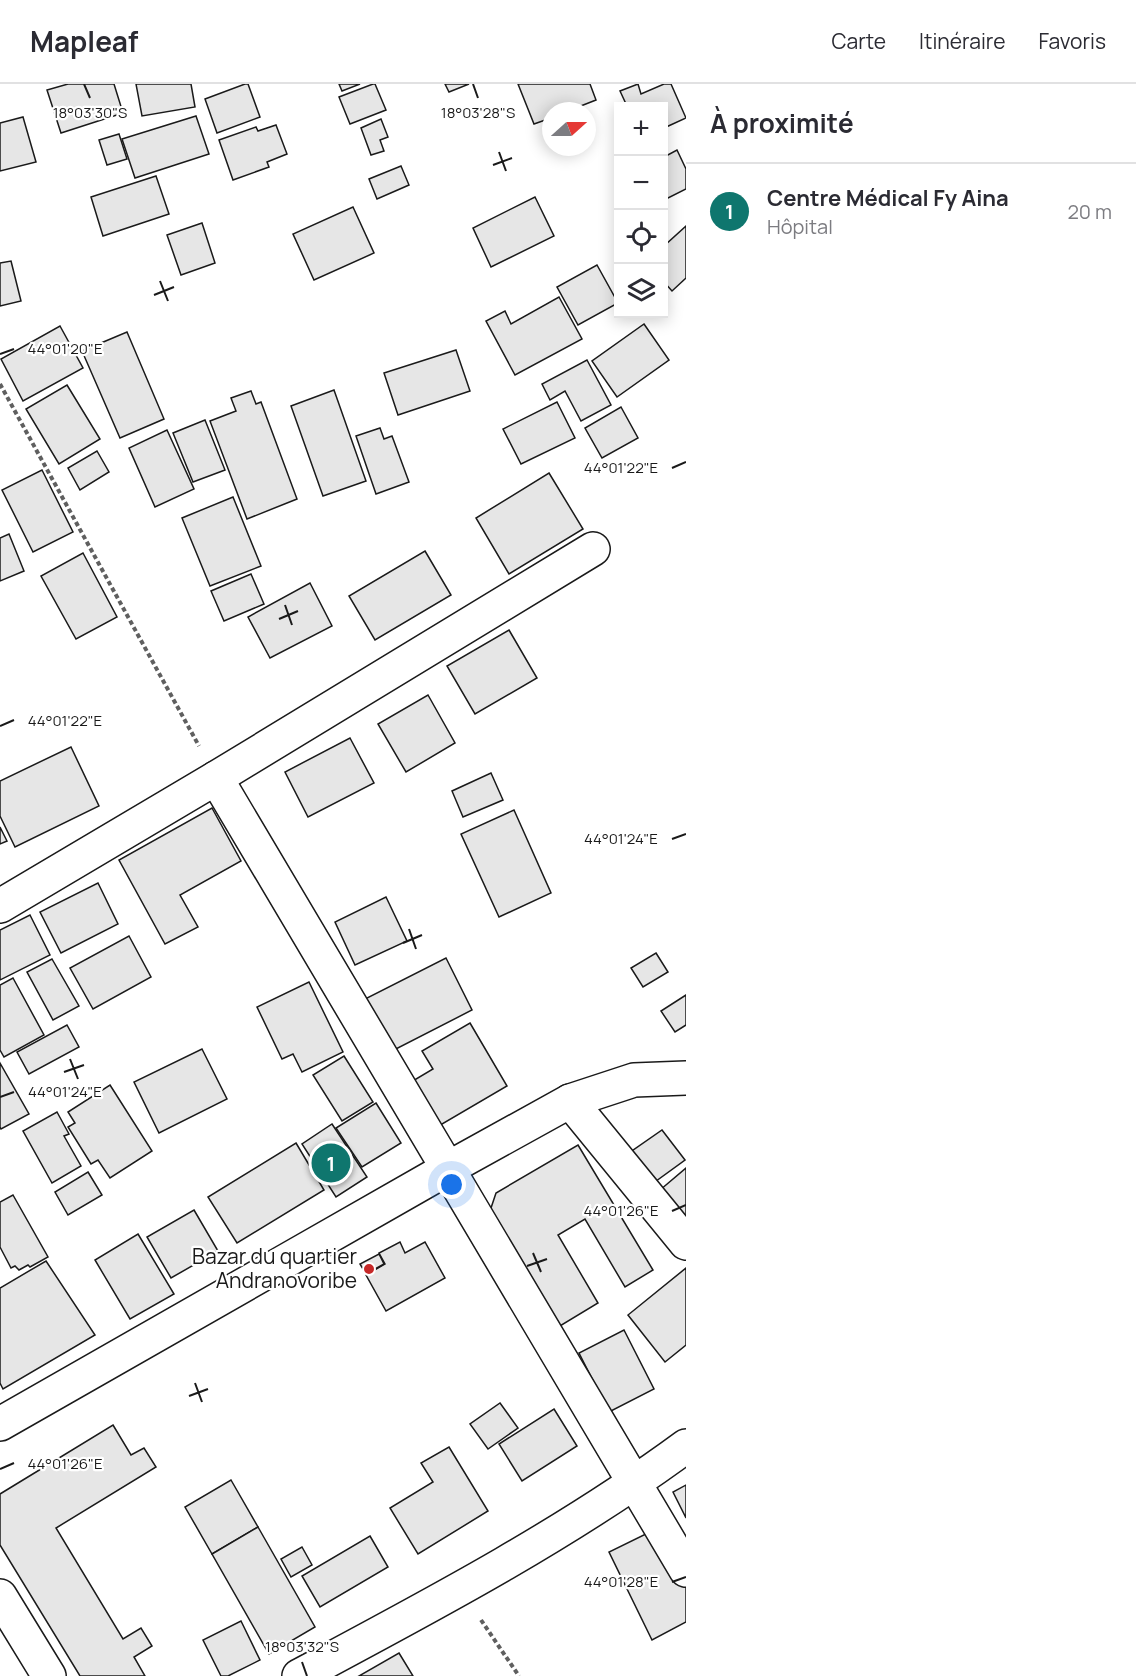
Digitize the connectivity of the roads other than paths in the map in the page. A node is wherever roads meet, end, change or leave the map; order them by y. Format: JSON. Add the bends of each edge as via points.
{"nodes":[{"id":1,"x":593,"y":549,"type":"dead end"},
{"id":2,"x":216,"y":778,"type":"junction"},
{"id":3,"x":0,"y":906,"type":"edge"},
{"id":4,"x":686,"y":1078,"type":"edge"},
{"id":5,"x":570,"y":1101,"type":"junction"},
{"id":6,"x":447,"y":1169,"type":"junction"},
{"id":7,"x":686,"y":1243,"type":"edge"},
{"id":8,"x":0,"y":1424,"type":"edge"},
{"id":9,"x":686,"y":1446,"type":"edge"},
{"id":10,"x":636,"y":1483,"type":"junction"},
{"id":11,"x":686,"y":1570,"type":"edge"},
{"id":12,"x":0,"y":1596,"type":"edge"},
{"id":13,"x":49,"y":1676,"type":"edge"},
{"id":14,"x":300,"y":1676,"type":"edge"}],
"edges":[{"from":1,"to":2,"type":"street"},
{"from":2,"to":3,"type":"street"},
{"from":2,"to":6,"type":"street"},
{"from":4,"to":5,"type":"street","via":[[634,1080]]},
{"from":5,"to":6,"type":"street"},
{"from":5,"to":7,"type":"street"},
{"from":6,"to":8,"type":"street"},
{"from":6,"to":10,"type":"street"},
{"from":9,"to":10,"type":"street"},
{"from":10,"to":11,"type":"street"},
{"from":10,"to":14,"type":"street","via":[[461,1589]]},
{"from":12,"to":13,"type":"street"}]}
